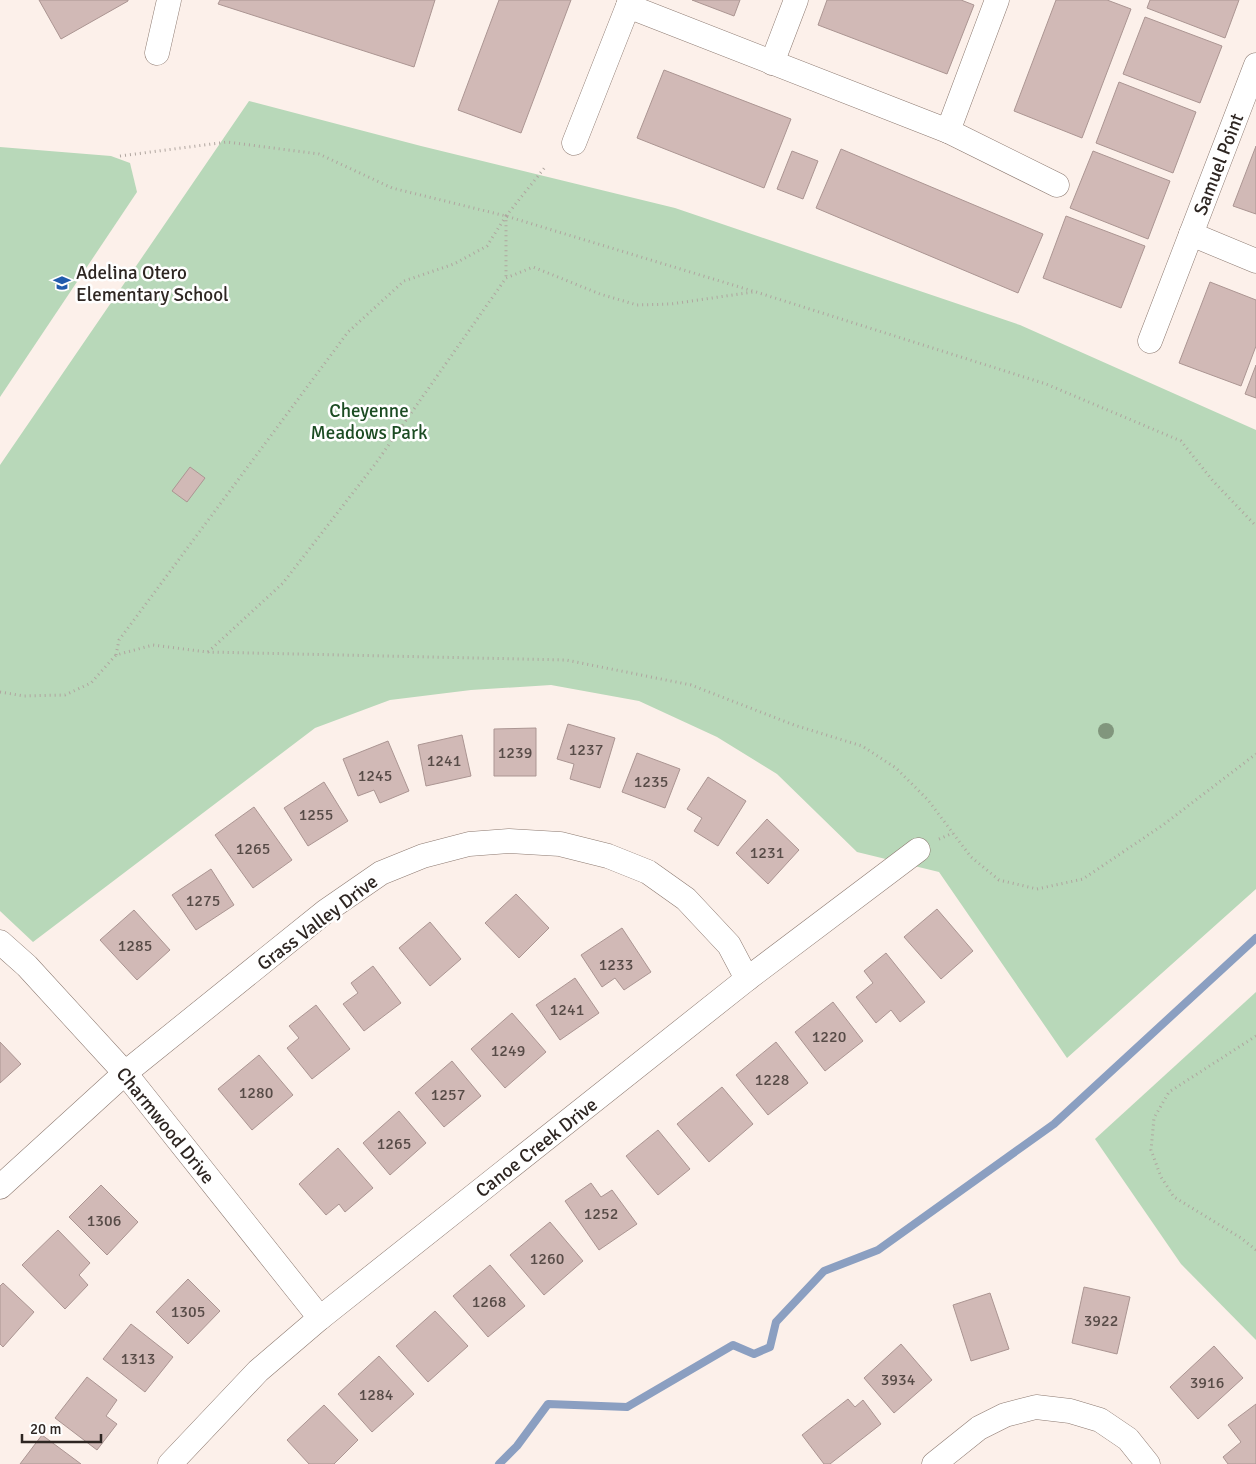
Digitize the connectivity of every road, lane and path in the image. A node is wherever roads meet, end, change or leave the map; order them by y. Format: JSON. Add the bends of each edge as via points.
{"nodes":[{"id":1,"x":169,"y":0,"type":"edge"},
{"id":2,"x":796,"y":0,"type":"edge"},
{"id":3,"x":997,"y":0,"type":"edge"},
{"id":4,"x":629,"y":3,"type":"edge"},
{"id":5,"x":156,"y":53,"type":"dead end"},
{"id":6,"x":772,"y":62,"type":"junction"},
{"id":7,"x":1254,"y":74,"type":"edge"},
{"id":8,"x":948,"y":132,"type":"junction"},
{"id":9,"x":574,"y":142,"type":"dead end"},
{"id":10,"x":120,"y":156,"type":"dead end"},
{"id":11,"x":546,"y":166,"type":"dead end"},
{"id":12,"x":1057,"y":185,"type":"dead end"},
{"id":13,"x":506,"y":216,"type":"junction"},
{"id":14,"x":1191,"y":234,"type":"junction"},
{"id":15,"x":1256,"y":261,"type":"edge"},
{"id":16,"x":506,"y":278,"type":"junction"},
{"id":17,"x":756,"y":292,"type":"junction"},
{"id":18,"x":1150,"y":341,"type":"dead end"},
{"id":19,"x":1256,"y":526,"type":"edge"},
{"id":20,"x":207,"y":652,"type":"junction"},
{"id":21,"x":116,"y":655,"type":"junction"},
{"id":22,"x":0,"y":692,"type":"edge"},
{"id":23,"x":1256,"y":753,"type":"edge"},
{"id":24,"x":918,"y":850,"type":"dead end"},
{"id":25,"x":0,"y":942,"type":"edge"},
{"id":26,"x":747,"y":979,"type":"junction"},
{"id":27,"x":1256,"y":1036,"type":"edge"},
{"id":28,"x":125,"y":1073,"type":"junction"},
{"id":29,"x":0,"y":1187,"type":"edge"},
{"id":30,"x":1256,"y":1250,"type":"edge"},
{"id":31,"x":320,"y":1318,"type":"junction"},
{"id":32,"x":170,"y":1464,"type":"edge"},
{"id":33,"x":934,"y":1464,"type":"edge"},
{"id":34,"x":1148,"y":1464,"type":"edge"}],
"edges":[{"from":1,"to":5,"type":"street"},
{"from":2,"to":6,"type":"street"},
{"from":3,"to":8,"type":"street"},
{"from":4,"to":6,"type":"street"},
{"from":4,"to":9,"type":"street"},
{"from":6,"to":8,"type":"street"},
{"from":7,"to":14,"type":"street","name":"Samuel Point"},
{"from":8,"to":12,"type":"street"},
{"from":10,"to":13,"type":"path","via":[[227,142],[319,154],[392,188]]},
{"from":11,"to":13,"type":"path"},
{"from":13,"to":16,"type":"path"},
{"from":13,"to":17,"type":"path"},
{"from":13,"to":21,"type":"path","via":[[487,246],[454,264],[404,281],[348,332],[120,640]]},
{"from":14,"to":15,"type":"street","name":"Samuel Point"},
{"from":14,"to":18,"type":"street","name":"Samuel Point"},
{"from":16,"to":17,"type":"path","via":[[534,267],[637,305],[671,304]]},
{"from":16,"to":20,"type":"path","via":[[376,463],[283,583]]},
{"from":17,"to":19,"type":"path","via":[[1046,384],[1181,441],[1212,481]]},
{"from":20,"to":21,"type":"path","via":[[153,644]]},
{"from":20,"to":23,"type":"path","via":[[566,660],[691,685],[862,746],[896,768],[928,800],[971,857],[1000,880],[1037,889],[1083,879],[1163,825]]},
{"from":21,"to":22,"type":"path","via":[[91,683],[65,695],[24,696]]},
{"from":24,"to":26,"type":"street","name":"Canoe Creek Drive"},
{"from":25,"to":28,"type":"street","name":"Charmwood Drive"},
{"from":26,"to":28,"type":"street","name":"Grass Valley Drive","via":[[729,945],[686,899],[648,872],[608,856],[560,844],[508,841],[469,844],[423,856],[381,873],[326,911]]},
{"from":26,"to":31,"type":"street","name":"Canoe Creek Drive"},
{"from":27,"to":30,"type":"path","via":[[1169,1092],[1154,1118],[1151,1150],[1160,1177],[1174,1197]]},
{"from":28,"to":29,"type":"street","name":"Grass Valley Drive"},
{"from":28,"to":31,"type":"street","name":"Charmwood Drive"},
{"from":31,"to":32,"type":"street","name":"Canoe Creek Drive","via":[[258,1371]]},
{"from":33,"to":34,"type":"street","via":[[979,1428],[1005,1415],[1036,1407],[1070,1410],[1100,1420],[1128,1440]]}]}
